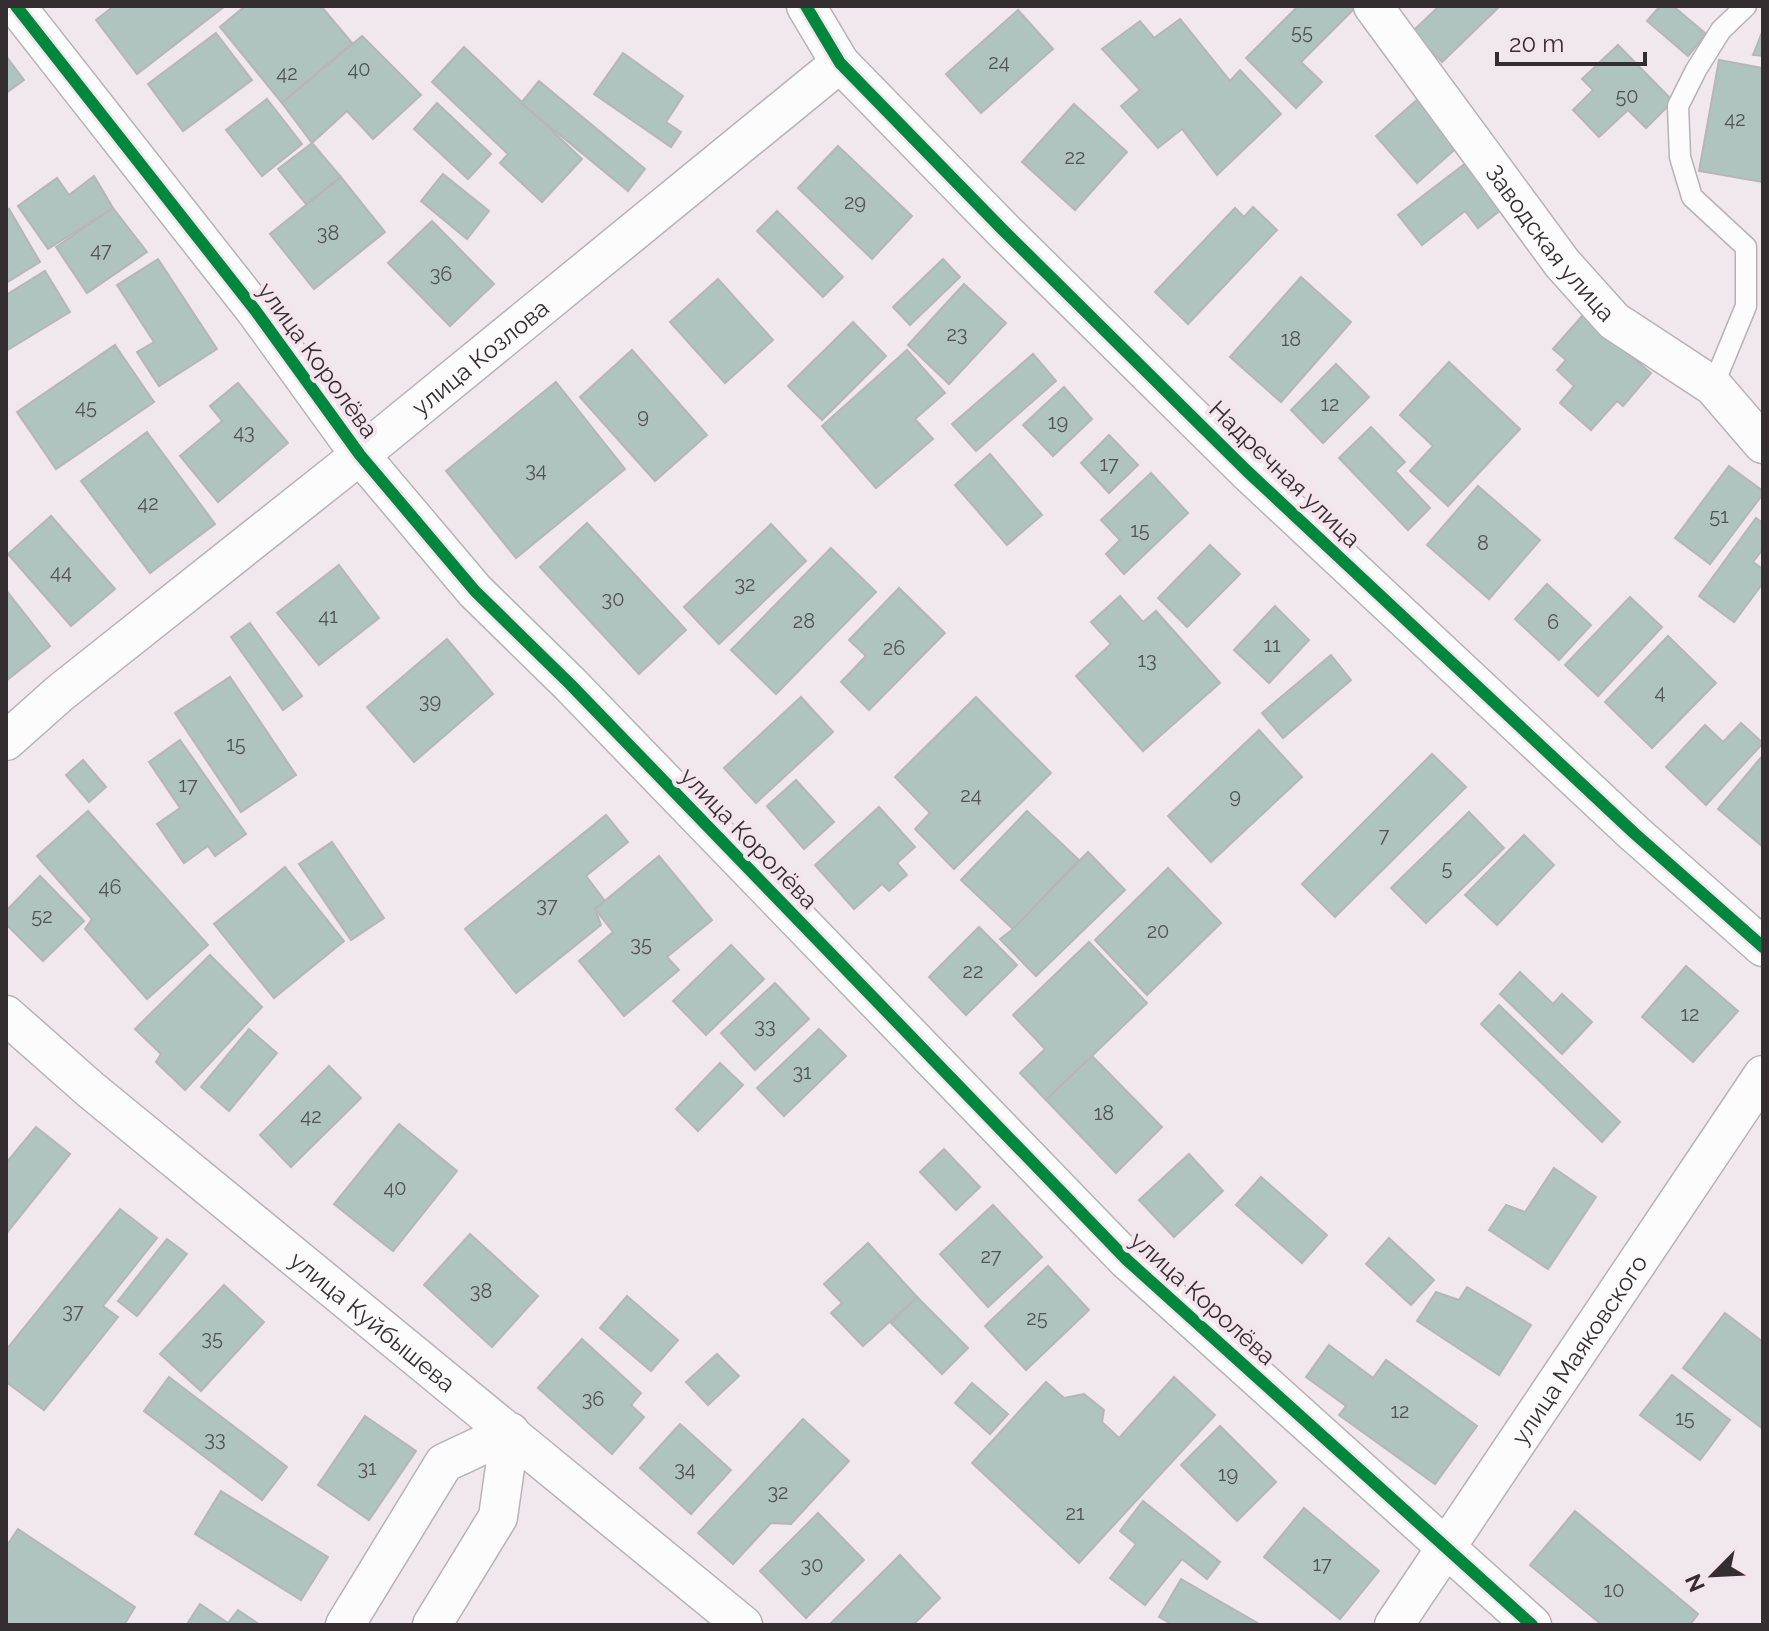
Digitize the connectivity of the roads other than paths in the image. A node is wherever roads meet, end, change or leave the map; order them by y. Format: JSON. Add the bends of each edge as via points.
{"nodes":[{"id":1,"x":16,"y":6,"type":"edge"},
{"id":2,"x":806,"y":6,"type":"edge"},
{"id":3,"x":1373,"y":6,"type":"edge"},
{"id":4,"x":1746,"y":6,"type":"edge"},
{"id":5,"x":840,"y":63,"type":"junction"},
{"id":6,"x":1755,"y":289,"type":"edge"},
{"id":7,"x":1713,"y":386,"type":"junction"},
{"id":8,"x":1763,"y":444,"type":"edge"},
{"id":9,"x":360,"y":455,"type":"junction"},
{"id":10,"x":6,"y":741,"type":"edge"},
{"id":11,"x":1763,"y":947,"type":"edge"},
{"id":12,"x":6,"y":1015,"type":"edge"},
{"id":13,"x":1763,"y":1075,"type":"edge"},
{"id":14,"x":510,"y":1432,"type":"junction"},
{"id":15,"x":1445,"y":1547,"type":"junction"},
{"id":16,"x":345,"y":1625,"type":"edge"},
{"id":17,"x":432,"y":1625,"type":"edge"},
{"id":18,"x":743,"y":1625,"type":"edge"},
{"id":19,"x":1394,"y":1625,"type":"edge"},
{"id":20,"x":1532,"y":1625,"type":"edge"}],
"edges":[{"from":1,"to":9,"type":"street","name":"улица Королёва","via":[[255,310]]},
{"from":2,"to":5,"type":"street","name":"Надречная улица"},
{"from":3,"to":7,"type":"street","name":"Заводская улица","via":[[1562,263],[1614,321]]},
{"from":4,"to":6,"type":"lane","via":[[1721,30],[1678,106],[1680,157],[1692,197],[1746,247]]},
{"from":5,"to":9,"type":"street","name":"улица Козлова"},
{"from":5,"to":11,"type":"street","name":"Надречная улица","via":[[1247,471]]},
{"from":6,"to":7,"type":"lane"},
{"from":7,"to":8,"type":"street","name":"Заводская улица"},
{"from":9,"to":10,"type":"street","name":"улица Козлова"},
{"from":9,"to":15,"type":"street","name":"улица Королёва","via":[[475,591],[1127,1260]]},
{"from":12,"to":14,"type":"street","name":"улица Куйбышева"},
{"from":13,"to":15,"type":"street","name":"улица Маяковского"},
{"from":14,"to":16,"type":"street","via":[[444,1463]]},
{"from":14,"to":17,"type":"street","via":[[498,1517]]},
{"from":14,"to":18,"type":"street","name":"улица Куйбышева"},
{"from":15,"to":19,"type":"street","name":"улица Маяковского"},
{"from":15,"to":20,"type":"street","name":"улица Королёва"}]}
